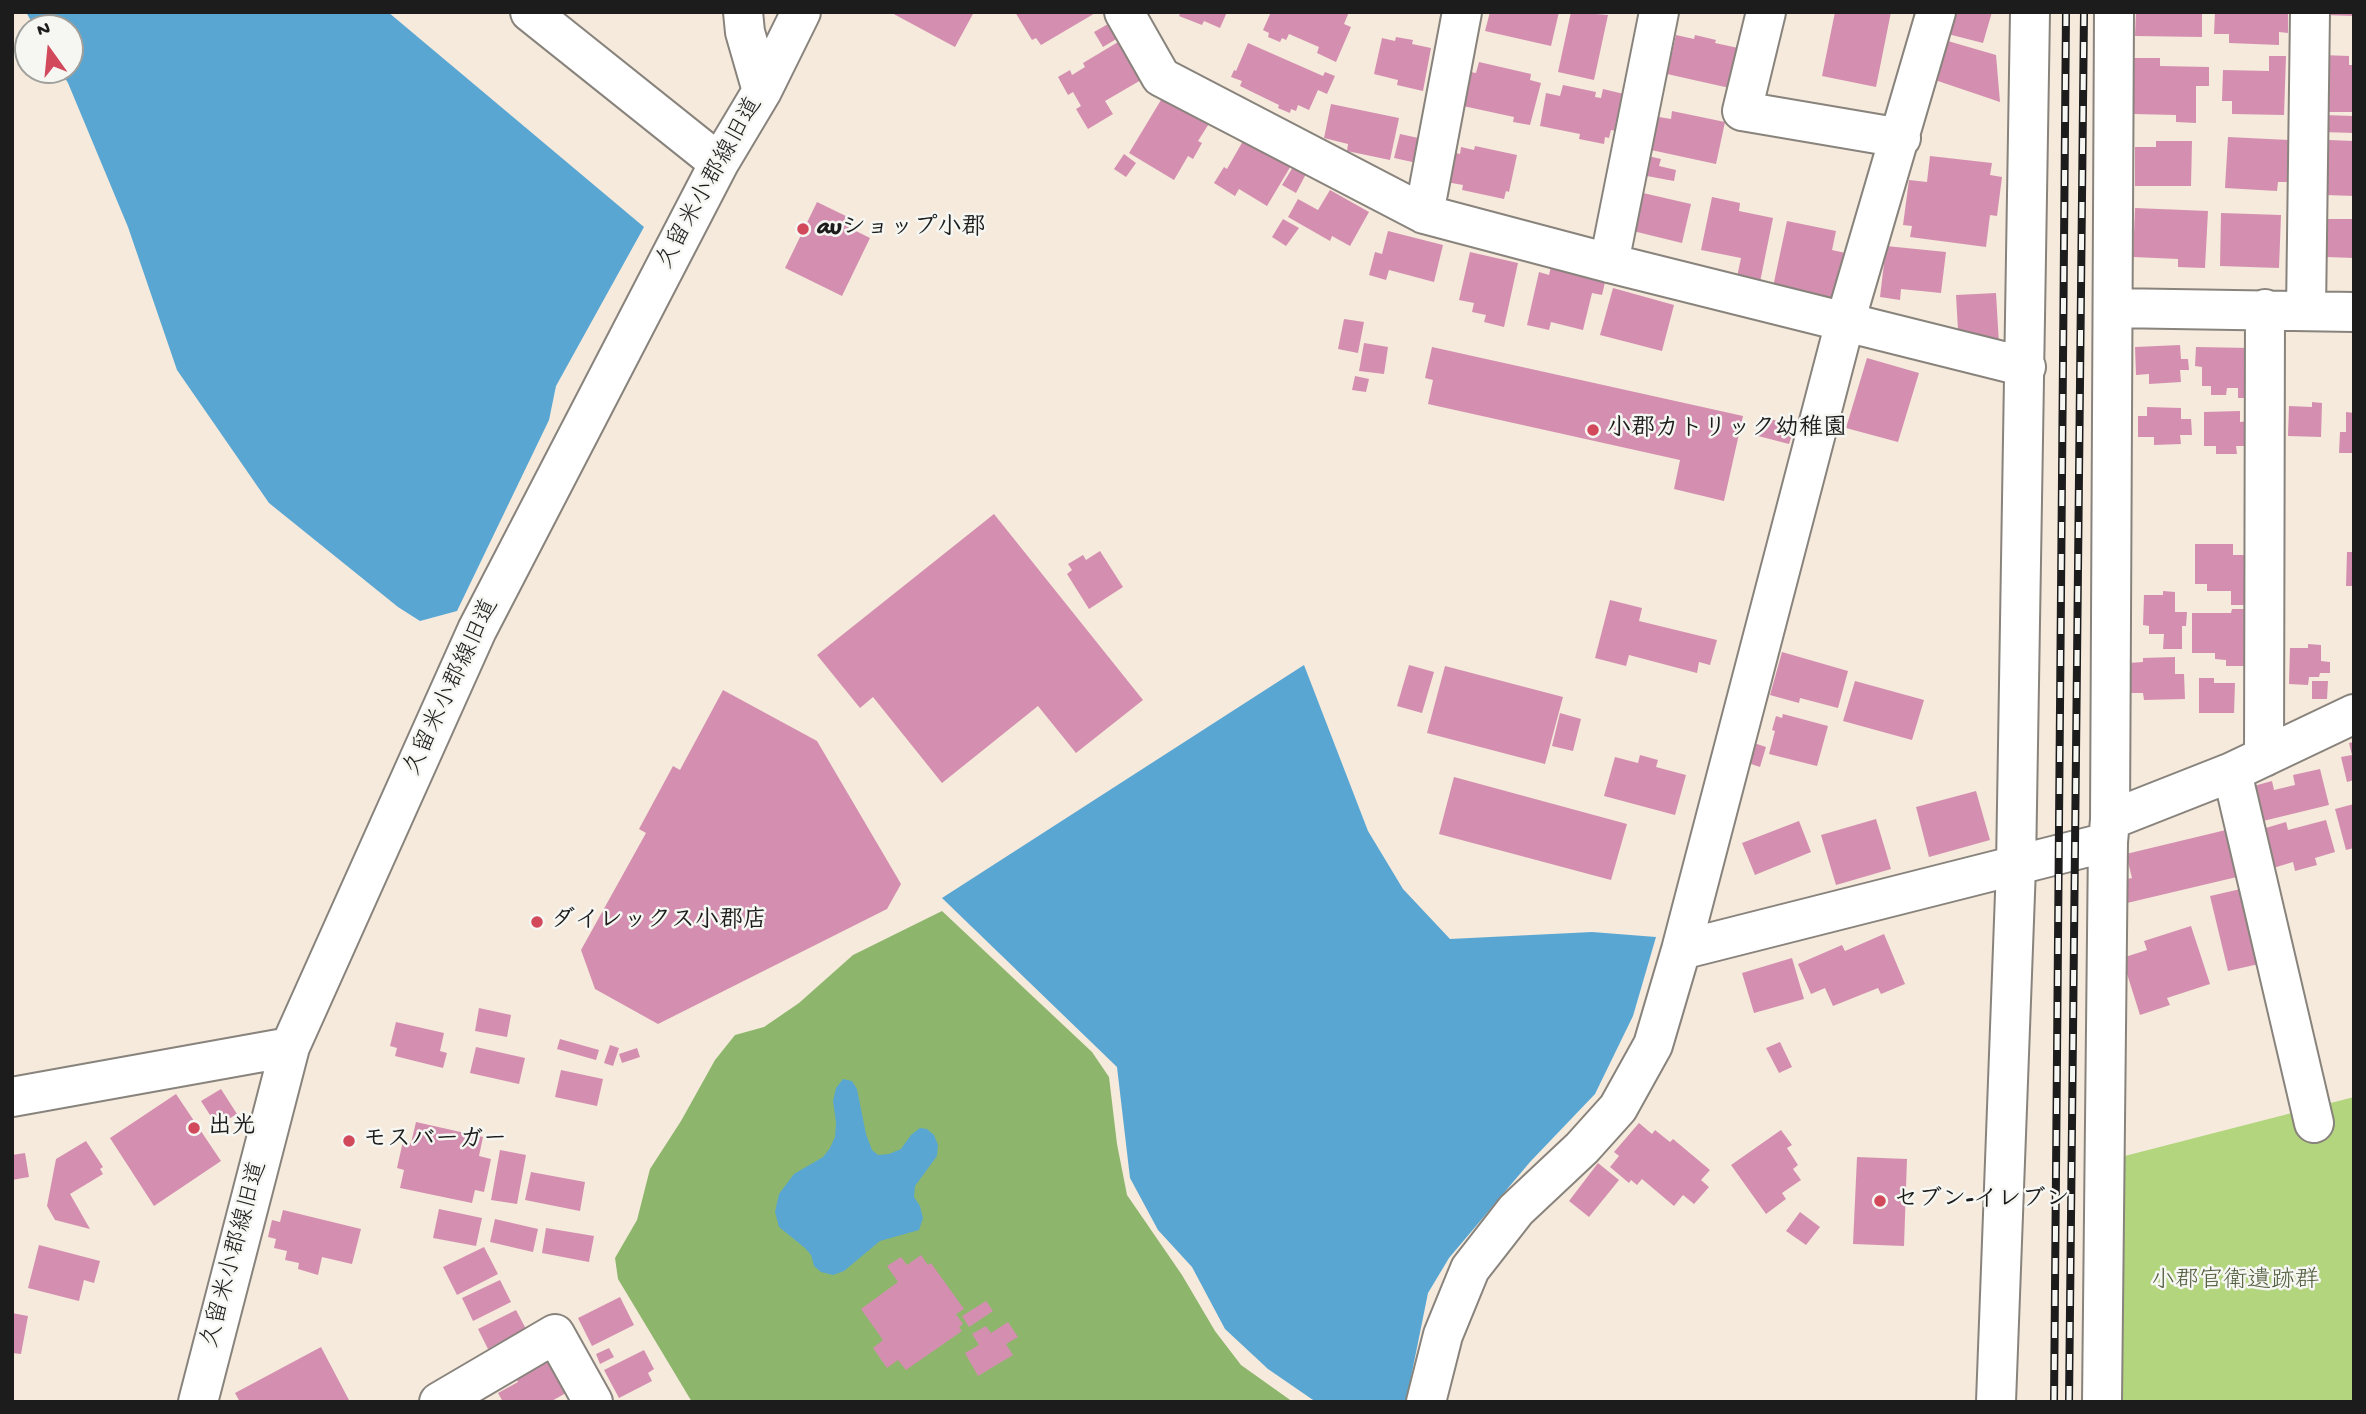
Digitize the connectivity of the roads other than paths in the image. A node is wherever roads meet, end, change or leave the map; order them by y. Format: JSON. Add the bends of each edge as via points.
{"nodes":[{"id":1,"x":530,"y":12,"type":"edge"},
{"id":2,"x":743,"y":12,"type":"edge"},
{"id":3,"x":801,"y":12,"type":"edge"},
{"id":4,"x":1124,"y":12,"type":"edge"},
{"id":5,"x":1462,"y":12,"type":"edge"},
{"id":6,"x":1659,"y":12,"type":"edge"},
{"id":7,"x":1766,"y":12,"type":"edge"},
{"id":8,"x":1936,"y":12,"type":"edge"},
{"id":9,"x":2030,"y":12,"type":"edge"},
{"id":10,"x":2114,"y":12,"type":"edge"},
{"id":11,"x":2310,"y":12,"type":"edge"},
{"id":12,"x":762,"y":91,"type":"junction"},
{"id":13,"x":1901,"y":138,"type":"junction"},
{"id":14,"x":719,"y":163,"type":"junction"},
{"id":15,"x":1424,"y":214,"type":"junction"},
{"id":16,"x":1609,"y":263,"type":"junction"},
{"id":17,"x":2113,"y":308,"type":"junction"},
{"id":18,"x":2264,"y":309,"type":"junction"},
{"id":19,"x":2306,"y":311,"type":"junction"},
{"id":20,"x":2354,"y":312,"type":"edge"},
{"id":21,"x":1845,"y":322,"type":"junction"},
{"id":22,"x":2025,"y":367,"type":"junction"},
{"id":23,"x":2354,"y":714,"type":"edge"},
{"id":24,"x":2248,"y":764,"type":"junction"},
{"id":25,"x":2109,"y":831,"type":"junction"},
{"id":26,"x":2016,"y":867,"type":"junction"},
{"id":27,"x":1681,"y":950,"type":"junction"},
{"id":28,"x":290,"y":1047,"type":"junction"},
{"id":29,"x":12,"y":1097,"type":"edge"},
{"id":30,"x":2314,"y":1124,"type":"dead end"},
{"id":31,"x":198,"y":1402,"type":"edge"},
{"id":32,"x":439,"y":1402,"type":"edge"},
{"id":33,"x":593,"y":1402,"type":"edge"},
{"id":34,"x":1426,"y":1402,"type":"edge"},
{"id":35,"x":1996,"y":1402,"type":"edge"},
{"id":36,"x":2102,"y":1402,"type":"edge"}],
"edges":[{"from":1,"to":14,"type":"street"},
{"from":2,"to":12,"type":"street"},
{"from":3,"to":12,"type":"street","name":"久留米小郡線旧道"},
{"from":4,"to":15,"type":"street","via":[[1161,77]]},
{"from":5,"to":15,"type":"street"},
{"from":6,"to":16,"type":"street"},
{"from":7,"to":13,"type":"street","via":[[1742,111]]},
{"from":8,"to":13,"type":"street"},
{"from":9,"to":22,"type":"street"},
{"from":10,"to":17,"type":"street"},
{"from":11,"to":19,"type":"street"},
{"from":12,"to":14,"type":"street","name":"久留米小郡線旧道"},
{"from":13,"to":21,"type":"street"},
{"from":14,"to":28,"type":"street","name":"久留米小郡線旧道","via":[[477,630]]},
{"from":15,"to":16,"type":"street"},
{"from":16,"to":21,"type":"street"},
{"from":17,"to":18,"type":"street"},
{"from":17,"to":25,"type":"street"},
{"from":18,"to":19,"type":"street"},
{"from":18,"to":24,"type":"street"},
{"from":19,"to":20,"type":"street"},
{"from":21,"to":22,"type":"street"},
{"from":21,"to":27,"type":"street"},
{"from":22,"to":26,"type":"street"},
{"from":23,"to":24,"type":"street"},
{"from":24,"to":25,"type":"street"},
{"from":24,"to":30,"type":"street"},
{"from":25,"to":26,"type":"street"},
{"from":25,"to":36,"type":"street"},
{"from":26,"to":27,"type":"street"},
{"from":26,"to":35,"type":"street"},
{"from":27,"to":34,"type":"street","via":[[1653,1045],[1618,1108],[1516,1210],[1470,1269],[1443,1335]]},
{"from":28,"to":29,"type":"street"},
{"from":28,"to":31,"type":"street","name":"久留米小郡線旧道"},
{"from":32,"to":33,"type":"street","via":[[555,1334]]}]}
